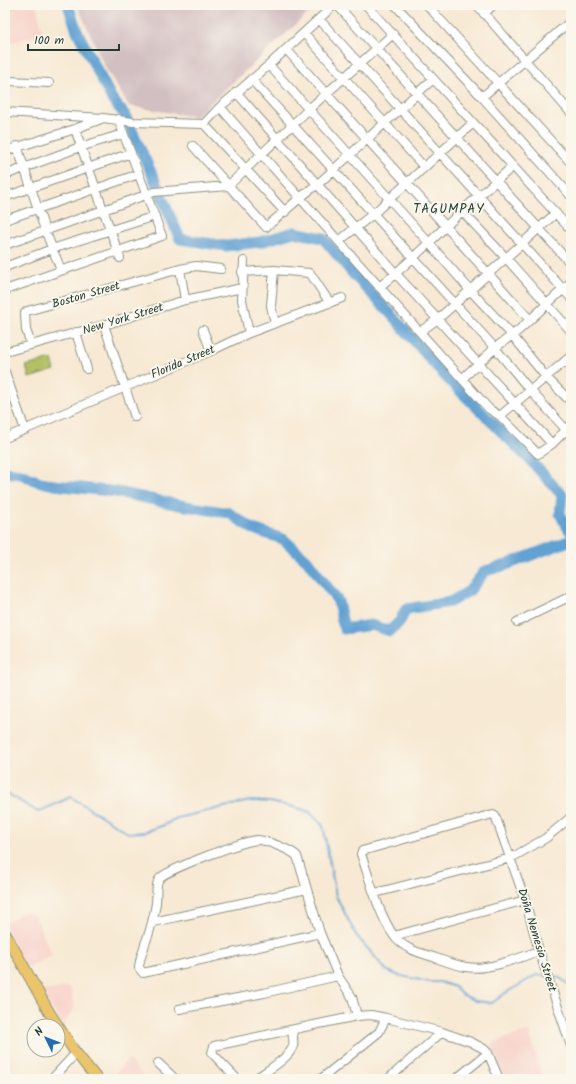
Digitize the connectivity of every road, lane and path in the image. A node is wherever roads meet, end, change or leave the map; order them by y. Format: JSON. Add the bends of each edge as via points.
{"nodes":[{"id":1,"x":334,"y":5,"type":"edge"},
{"id":2,"x":337,"y":5,"type":"edge"},
{"id":3,"x":366,"y":5,"type":"edge"},
{"id":4,"x":395,"y":5,"type":"edge"},
{"id":5,"x":427,"y":5,"type":"edge"},
{"id":6,"x":477,"y":5,"type":"edge"},
{"id":7,"x":493,"y":5,"type":"edge"},
{"id":8,"x":484,"y":14,"type":"junction"},
{"id":9,"x":319,"y":20,"type":"junction"},
{"id":10,"x":571,"y":21,"type":"edge"},
{"id":11,"x":304,"y":33,"type":"junction"},
{"id":12,"x":393,"y":34,"type":"junction"},
{"id":13,"x":377,"y":49,"type":"junction"},
{"id":14,"x":286,"y":50,"type":"junction"},
{"id":15,"x":525,"y":60,"type":"junction"},
{"id":16,"x":269,"y":65,"type":"junction"},
{"id":17,"x":360,"y":65,"type":"junction"},
{"id":18,"x":5,"y":78,"type":"edge"},
{"id":19,"x":345,"y":78,"type":"junction"},
{"id":20,"x":252,"y":79,"type":"junction"},
{"id":21,"x":433,"y":79,"type":"junction"},
{"id":22,"x":49,"y":83,"type":"dead end"},
{"id":23,"x":499,"y":84,"type":"junction"},
{"id":24,"x":236,"y":92,"type":"junction"},
{"id":25,"x":417,"y":93,"type":"junction"},
{"id":26,"x":326,"y":94,"type":"junction"},
{"id":27,"x":482,"y":97,"type":"junction"},
{"id":28,"x":220,"y":107,"type":"junction"},
{"id":29,"x":309,"y":109,"type":"junction"},
{"id":30,"x":400,"y":109,"type":"junction"},
{"id":31,"x":5,"y":112,"type":"edge"},
{"id":32,"x":571,"y":113,"type":"edge"},
{"id":33,"x":103,"y":118,"type":"junction"},
{"id":34,"x":125,"y":121,"type":"junction"},
{"id":35,"x":384,"y":123,"type":"junction"},
{"id":36,"x":473,"y":123,"type":"junction"},
{"id":37,"x":204,"y":124,"type":"junction"},
{"id":38,"x":292,"y":125,"type":"junction"},
{"id":39,"x":75,"y":129,"type":"junction"},
{"id":40,"x":123,"y":134,"type":"junction"},
{"id":41,"x":457,"y":138,"type":"junction"},
{"id":42,"x":277,"y":139,"type":"junction"},
{"id":43,"x":367,"y":139,"type":"junction"},
{"id":44,"x":18,"y":146,"type":"junction"},
{"id":45,"x":193,"y":146,"type":"dead end"},
{"id":46,"x":80,"y":147,"type":"junction"},
{"id":47,"x":5,"y":151,"type":"edge"},
{"id":48,"x":131,"y":154,"type":"junction"},
{"id":49,"x":261,"y":154,"type":"junction"},
{"id":50,"x":441,"y":154,"type":"junction"},
{"id":51,"x":350,"y":155,"type":"junction"},
{"id":52,"x":571,"y":163,"type":"edge"},
{"id":53,"x":513,"y":166,"type":"junction"},
{"id":54,"x":424,"y":167,"type":"junction"},
{"id":55,"x":25,"y":168,"type":"junction"},
{"id":56,"x":88,"y":168,"type":"junction"},
{"id":57,"x":246,"y":170,"type":"junction"},
{"id":58,"x":332,"y":170,"type":"junction"},
{"id":59,"x":139,"y":174,"type":"junction"},
{"id":60,"x":5,"y":175,"type":"edge"},
{"id":61,"x":496,"y":182,"type":"junction"},
{"id":62,"x":407,"y":183,"type":"junction"},
{"id":63,"x":318,"y":184,"type":"junction"},
{"id":64,"x":228,"y":186,"type":"junction"},
{"id":65,"x":30,"y":187,"type":"junction"},
{"id":66,"x":95,"y":191,"type":"junction"},
{"id":67,"x":154,"y":192,"type":"junction"},
{"id":68,"x":478,"y":196,"type":"junction"},
{"id":69,"x":571,"y":196,"type":"edge"},
{"id":70,"x":5,"y":197,"type":"edge"},
{"id":71,"x":299,"y":198,"type":"junction"},
{"id":72,"x":389,"y":199,"type":"junction"},
{"id":73,"x":38,"y":208,"type":"junction"},
{"id":74,"x":102,"y":209,"type":"junction"},
{"id":75,"x":462,"y":211,"type":"junction"},
{"id":76,"x":285,"y":212,"type":"junction"},
{"id":77,"x":556,"y":213,"type":"junction"},
{"id":78,"x":373,"y":214,"type":"junction"},
{"id":79,"x":155,"y":216,"type":"junction"},
{"id":80,"x":5,"y":220,"type":"edge"},
{"id":81,"x":445,"y":227,"type":"junction"},
{"id":82,"x":356,"y":228,"type":"junction"},
{"id":83,"x":539,"y":229,"type":"junction"},
{"id":84,"x":45,"y":230,"type":"junction"},
{"id":85,"x":571,"y":230,"type":"edge"},
{"id":86,"x":110,"y":231,"type":"junction"},
{"id":87,"x":339,"y":241,"type":"junction"},
{"id":88,"x":429,"y":243,"type":"junction"},
{"id":89,"x":522,"y":244,"type":"junction"},
{"id":90,"x":5,"y":245,"type":"edge"},
{"id":91,"x":52,"y":249,"type":"junction"},
{"id":92,"x":118,"y":254,"type":"junction"},
{"id":93,"x":413,"y":258,"type":"junction"},
{"id":94,"x":506,"y":258,"type":"junction"},
{"id":95,"x":244,"y":261,"type":"dead end"},
{"id":96,"x":571,"y":264,"type":"edge"},
{"id":97,"x":5,"y":267,"type":"edge"},
{"id":98,"x":180,"y":269,"type":"junction"},
{"id":99,"x":221,"y":269,"type":"dead end"},
{"id":100,"x":61,"y":270,"type":"junction"},
{"id":101,"x":274,"y":270,"type":"junction"},
{"id":102,"x":242,"y":272,"type":"junction"},
{"id":103,"x":396,"y":274,"type":"junction"},
{"id":104,"x":487,"y":274,"type":"junction"},
{"id":105,"x":571,"y":282,"type":"edge"},
{"id":106,"x":378,"y":287,"type":"junction"},
{"id":107,"x":242,"y":288,"type":"junction"},
{"id":108,"x":5,"y":290,"type":"edge"},
{"id":109,"x":470,"y":290,"type":"junction"},
{"id":110,"x":563,"y":290,"type":"junction"},
{"id":111,"x":342,"y":298,"type":"dead end"},
{"id":112,"x":571,"y":298,"type":"edge"},
{"id":113,"x":185,"y":300,"type":"junction"},
{"id":114,"x":330,"y":303,"type":"junction"},
{"id":115,"x":454,"y":303,"type":"junction"},
{"id":116,"x":547,"y":303,"type":"junction"},
{"id":117,"x":438,"y":319,"type":"junction"},
{"id":118,"x":530,"y":320,"type":"junction"},
{"id":119,"x":275,"y":323,"type":"junction"},
{"id":120,"x":104,"y":325,"type":"junction"},
{"id":121,"x":203,"y":330,"type":"dead end"},
{"id":122,"x":421,"y":331,"type":"junction"},
{"id":123,"x":571,"y":331,"type":"edge"},
{"id":124,"x":76,"y":332,"type":"junction"},
{"id":125,"x":249,"y":333,"type":"junction"},
{"id":126,"x":512,"y":335,"type":"junction"},
{"id":127,"x":31,"y":344,"type":"junction"},
{"id":128,"x":495,"y":348,"type":"junction"},
{"id":129,"x":211,"y":351,"type":"junction"},
{"id":130,"x":5,"y":352,"type":"edge"},
{"id":131,"x":569,"y":361,"type":"edge"},
{"id":132,"x":478,"y":363,"type":"junction"},
{"id":133,"x":87,"y":369,"type":"dead end"},
{"id":134,"x":5,"y":372,"type":"edge"},
{"id":135,"x":546,"y":377,"type":"junction"},
{"id":136,"x":462,"y":379,"type":"junction"},
{"id":137,"x":125,"y":387,"type":"junction"},
{"id":138,"x":530,"y":390,"type":"junction"},
{"id":139,"x":571,"y":402,"type":"edge"},
{"id":140,"x":515,"y":404,"type":"junction"},
{"id":141,"x":500,"y":416,"type":"junction"},
{"id":142,"x":135,"y":417,"type":"dead end"},
{"id":143,"x":25,"y":430,"type":"junction"},
{"id":144,"x":569,"y":430,"type":"edge"},
{"id":145,"x":5,"y":438,"type":"edge"},
{"id":146,"x":552,"y":444,"type":"junction"},
{"id":147,"x":571,"y":596,"type":"edge"},
{"id":148,"x":517,"y":622,"type":"dead end"},
{"id":149,"x":571,"y":817,"type":"edge"},
{"id":150,"x":511,"y":858,"type":"junction"},
{"id":151,"x":307,"y":888,"type":"junction"},
{"id":152,"x":374,"y":892,"type":"junction"},
{"id":153,"x":525,"y":900,"type":"junction"},
{"id":154,"x":153,"y":922,"type":"junction"},
{"id":155,"x":5,"y":933,"type":"edge"},
{"id":156,"x":320,"y":933,"type":"junction"},
{"id":157,"x":394,"y":936,"type":"junction"},
{"id":158,"x":539,"y":951,"type":"junction"},
{"id":159,"x":338,"y":976,"type":"junction"},
{"id":160,"x":179,"y":1010,"type":"dead end"},
{"id":161,"x":357,"y":1016,"type":"junction"},
{"id":162,"x":386,"y":1018,"type":"junction"},
{"id":163,"x":292,"y":1031,"type":"junction"},
{"id":164,"x":442,"y":1032,"type":"junction"},
{"id":165,"x":571,"y":1046,"type":"edge"},
{"id":166,"x":76,"y":1053,"type":"junction"},
{"id":167,"x":488,"y":1053,"type":"junction"},
{"id":168,"x":158,"y":1063,"type":"dead end"},
{"id":169,"x":52,"y":1079,"type":"edge"},
{"id":170,"x":96,"y":1079,"type":"edge"},
{"id":171,"x":175,"y":1079,"type":"edge"},
{"id":172,"x":237,"y":1079,"type":"edge"},
{"id":173,"x":255,"y":1079,"type":"edge"},
{"id":174,"x":321,"y":1079,"type":"edge"},
{"id":175,"x":388,"y":1079,"type":"edge"},
{"id":176,"x":456,"y":1079,"type":"edge"},
{"id":177,"x":499,"y":1079,"type":"edge"}],
"edges":[{"from":1,"to":9,"type":"street"},
{"from":2,"to":13,"type":"street"},
{"from":3,"to":12,"type":"street"},
{"from":4,"to":27,"type":"street"},
{"from":5,"to":23,"type":"street"},
{"from":6,"to":8,"type":"street"},
{"from":7,"to":8,"type":"street"},
{"from":8,"to":15,"type":"street"},
{"from":9,"to":11,"type":"street"},
{"from":9,"to":17,"type":"street"},
{"from":10,"to":15,"type":"street"},
{"from":11,"to":14,"type":"street"},
{"from":11,"to":19,"type":"street"},
{"from":12,"to":13,"type":"street"},
{"from":12,"to":21,"type":"street"},
{"from":13,"to":17,"type":"street"},
{"from":13,"to":25,"type":"street"},
{"from":14,"to":16,"type":"street"},
{"from":14,"to":26,"type":"street"},
{"from":15,"to":23,"type":"street"},
{"from":15,"to":32,"type":"street"},
{"from":16,"to":20,"type":"street"},
{"from":16,"to":29,"type":"street"},
{"from":17,"to":19,"type":"street"},
{"from":17,"to":30,"type":"street"},
{"from":18,"to":22,"type":"street"},
{"from":19,"to":26,"type":"street"},
{"from":19,"to":35,"type":"street"},
{"from":20,"to":24,"type":"street"},
{"from":20,"to":38,"type":"street"},
{"from":21,"to":25,"type":"street"},
{"from":21,"to":36,"type":"street"},
{"from":23,"to":27,"type":"street"},
{"from":23,"to":52,"type":"street"},
{"from":24,"to":28,"type":"street"},
{"from":24,"to":42,"type":"street"},
{"from":25,"to":30,"type":"street"},
{"from":25,"to":41,"type":"street"},
{"from":26,"to":29,"type":"street"},
{"from":26,"to":43,"type":"street"},
{"from":27,"to":69,"type":"street"},
{"from":28,"to":37,"type":"street"},
{"from":28,"to":49,"type":"street"},
{"from":29,"to":38,"type":"street"},
{"from":29,"to":51,"type":"street"},
{"from":30,"to":35,"type":"street"},
{"from":30,"to":50,"type":"street"},
{"from":31,"to":33,"type":"street"},
{"from":33,"to":34,"type":"street"},
{"from":33,"to":39,"type":"street"},
{"from":34,"to":37,"type":"street"},
{"from":34,"to":40,"type":"street"},
{"from":35,"to":43,"type":"street"},
{"from":35,"to":54,"type":"street"},
{"from":36,"to":41,"type":"street"},
{"from":36,"to":53,"type":"street"},
{"from":37,"to":57,"type":"street"},
{"from":38,"to":42,"type":"street"},
{"from":38,"to":58,"type":"street"},
{"from":39,"to":44,"type":"street"},
{"from":39,"to":46,"type":"street"},
{"from":40,"to":46,"type":"street"},
{"from":40,"to":48,"type":"street"},
{"from":41,"to":50,"type":"street"},
{"from":41,"to":61,"type":"street"},
{"from":42,"to":49,"type":"street"},
{"from":42,"to":63,"type":"street"},
{"from":43,"to":51,"type":"street"},
{"from":43,"to":62,"type":"street"},
{"from":44,"to":47,"type":"street"},
{"from":44,"to":55,"type":"street"},
{"from":45,"to":64,"type":"street"},
{"from":46,"to":55,"type":"street"},
{"from":46,"to":56,"type":"street"},
{"from":48,"to":56,"type":"street"},
{"from":48,"to":59,"type":"street"},
{"from":49,"to":57,"type":"street"},
{"from":49,"to":71,"type":"street"},
{"from":50,"to":54,"type":"street"},
{"from":50,"to":68,"type":"street"},
{"from":51,"to":58,"type":"street"},
{"from":51,"to":72,"type":"street"},
{"from":53,"to":61,"type":"street"},
{"from":53,"to":77,"type":"street"},
{"from":54,"to":62,"type":"street"},
{"from":55,"to":60,"type":"street"},
{"from":55,"to":65,"type":"street"},
{"from":56,"to":65,"type":"street"},
{"from":56,"to":66,"type":"street"},
{"from":57,"to":64,"type":"street"},
{"from":57,"to":76,"type":"street"},
{"from":58,"to":63,"type":"street"},
{"from":58,"to":78,"type":"street"},
{"from":59,"to":66,"type":"street"},
{"from":59,"to":67,"type":"street"},
{"from":61,"to":68,"type":"street"},
{"from":61,"to":83,"type":"street"},
{"from":62,"to":72,"type":"street"},
{"from":62,"to":81,"type":"street"},
{"from":63,"to":71,"type":"street"},
{"from":63,"to":82,"type":"street"},
{"from":64,"to":67,"type":"street"},
{"from":64,"to":76,"type":"street","via":[[266,227]]},
{"from":65,"to":70,"type":"street"},
{"from":65,"to":73,"type":"street"},
{"from":66,"to":73,"type":"street"},
{"from":66,"to":74,"type":"street"},
{"from":67,"to":74,"type":"street"},
{"from":67,"to":79,"type":"street"},
{"from":68,"to":75,"type":"street"},
{"from":68,"to":89,"type":"street"},
{"from":71,"to":76,"type":"street"},
{"from":71,"to":87,"type":"street"},
{"from":72,"to":78,"type":"street"},
{"from":72,"to":88,"type":"street"},
{"from":73,"to":80,"type":"street"},
{"from":73,"to":84,"type":"street"},
{"from":74,"to":84,"type":"street"},
{"from":74,"to":86,"type":"street"},
{"from":75,"to":81,"type":"street"},
{"from":75,"to":94,"type":"street"},
{"from":77,"to":83,"type":"street"},
{"from":77,"to":85,"type":"street"},
{"from":78,"to":82,"type":"street"},
{"from":78,"to":93,"type":"street"},
{"from":79,"to":86,"type":"street"},
{"from":79,"to":92,"type":"street","via":[[162,236]]},
{"from":81,"to":88,"type":"street"},
{"from":81,"to":104,"type":"street"},
{"from":82,"to":87,"type":"street"},
{"from":82,"to":103,"type":"street"},
{"from":83,"to":89,"type":"street"},
{"from":83,"to":96,"type":"street"},
{"from":84,"to":90,"type":"street"},
{"from":84,"to":91,"type":"street"},
{"from":86,"to":91,"type":"street"},
{"from":86,"to":92,"type":"street"},
{"from":87,"to":106,"type":"street"},
{"from":88,"to":93,"type":"street"},
{"from":88,"to":109,"type":"street"},
{"from":89,"to":94,"type":"street"},
{"from":89,"to":110,"type":"street"},
{"from":91,"to":97,"type":"street"},
{"from":91,"to":100,"type":"street"},
{"from":92,"to":100,"type":"street"},
{"from":93,"to":103,"type":"street"},
{"from":93,"to":115,"type":"street"},
{"from":94,"to":104,"type":"street"},
{"from":94,"to":116,"type":"street"},
{"from":95,"to":102,"type":"street"},
{"from":98,"to":99,"type":"street","name":"Boston Street","via":[[196,266]]},
{"from":98,"to":113,"type":"street"},
{"from":98,"to":127,"type":"street","name":"Boston Street","via":[[27,311],[25,321]]},
{"from":100,"to":108,"type":"street"},
{"from":101,"to":102,"type":"street"},
{"from":101,"to":114,"type":"street","via":[[310,273]]},
{"from":101,"to":119,"type":"street","via":[[271,306]]},
{"from":102,"to":107,"type":"street"},
{"from":103,"to":106,"type":"street"},
{"from":103,"to":117,"type":"street"},
{"from":104,"to":109,"type":"street"},
{"from":104,"to":118,"type":"street"},
{"from":105,"to":110,"type":"street"},
{"from":106,"to":122,"type":"street"},
{"from":107,"to":113,"type":"street","name":"New York Street"},
{"from":107,"to":125,"type":"street","via":[[243,310]]},
{"from":109,"to":115,"type":"street"},
{"from":109,"to":126,"type":"street"},
{"from":110,"to":112,"type":"street"},
{"from":110,"to":116,"type":"street"},
{"from":111,"to":114,"type":"street","name":"Florida Street"},
{"from":113,"to":120,"type":"street","name":"New York Street"},
{"from":114,"to":119,"type":"street","name":"Florida Street"},
{"from":115,"to":117,"type":"street"},
{"from":115,"to":128,"type":"street"},
{"from":116,"to":118,"type":"street"},
{"from":116,"to":123,"type":"street"},
{"from":117,"to":122,"type":"street"},
{"from":117,"to":132,"type":"street"},
{"from":118,"to":126,"type":"street"},
{"from":119,"to":125,"type":"street","name":"Florida Street"},
{"from":120,"to":124,"type":"street","name":"New York Street"},
{"from":120,"to":137,"type":"street"},
{"from":121,"to":129,"type":"street"},
{"from":122,"to":136,"type":"street"},
{"from":124,"to":127,"type":"street","name":"New York Street"},
{"from":124,"to":133,"type":"street"},
{"from":125,"to":129,"type":"street","name":"Florida Street"},
{"from":126,"to":128,"type":"street"},
{"from":126,"to":135,"type":"street"},
{"from":127,"to":130,"type":"street","name":"New York Street"},
{"from":128,"to":132,"type":"street"},
{"from":128,"to":138,"type":"street"},
{"from":129,"to":137,"type":"street","name":"Florida Street"},
{"from":131,"to":135,"type":"street"},
{"from":132,"to":136,"type":"street"},
{"from":132,"to":140,"type":"street"},
{"from":134,"to":143,"type":"street"},
{"from":135,"to":138,"type":"street"},
{"from":135,"to":139,"type":"street"},
{"from":136,"to":141,"type":"street","via":[[489,409]]},
{"from":137,"to":142,"type":"street"},
{"from":137,"to":143,"type":"street","name":"Florida Street"},
{"from":138,"to":140,"type":"street"},
{"from":138,"to":144,"type":"street"},
{"from":140,"to":141,"type":"street"},
{"from":140,"to":146,"type":"street"},
{"from":141,"to":146,"type":"street","via":[[538,454]]},
{"from":143,"to":145,"type":"street","name":"Florida Street"},
{"from":144,"to":146,"type":"street"},
{"from":147,"to":148,"type":"street"},
{"from":149,"to":150,"type":"street","via":[[546,838]]},
{"from":150,"to":152,"type":"street"},
{"from":150,"to":152,"type":"street","name":"Doña Nemesia Street","via":[[493,814],[363,849],[361,854]]},
{"from":150,"to":153,"type":"street","name":"Doña Nemesia Street"},
{"from":151,"to":154,"type":"street"},
{"from":151,"to":154,"type":"street","via":[[295,854],[270,843],[247,841],[160,878]]},
{"from":151,"to":156,"type":"street"},
{"from":152,"to":157,"type":"street"},
{"from":153,"to":157,"type":"street"},
{"from":153,"to":158,"type":"street","name":"Doña Nemesia Street"},
{"from":154,"to":156,"type":"street","via":[[139,965],[143,973]]},
{"from":155,"to":166,"type":"main road","via":[[49,1012]]},
{"from":156,"to":159,"type":"street"},
{"from":157,"to":158,"type":"street","via":[[407,948],[416,952],[466,967],[499,964]]},
{"from":158,"to":165,"type":"street","name":"Doña Nemesia Street"},
{"from":159,"to":160,"type":"street"},
{"from":159,"to":161,"type":"street","via":[[352,997]]},
{"from":161,"to":162,"type":"street"},
{"from":161,"to":163,"type":"street"},
{"from":162,"to":164,"type":"street"},
{"from":162,"to":174,"type":"street","via":[[379,1032]]},
{"from":163,"to":172,"type":"street","via":[[214,1046],[213,1053]]},
{"from":163,"to":173,"type":"street","via":[[290,1052]]},
{"from":164,"to":167,"type":"street","via":[[471,1042]]},
{"from":164,"to":175,"type":"street"},
{"from":166,"to":169,"type":"street"},
{"from":166,"to":170,"type":"main road"},
{"from":167,"to":176,"type":"street"},
{"from":167,"to":177,"type":"street"},
{"from":168,"to":171,"type":"street"}]}
